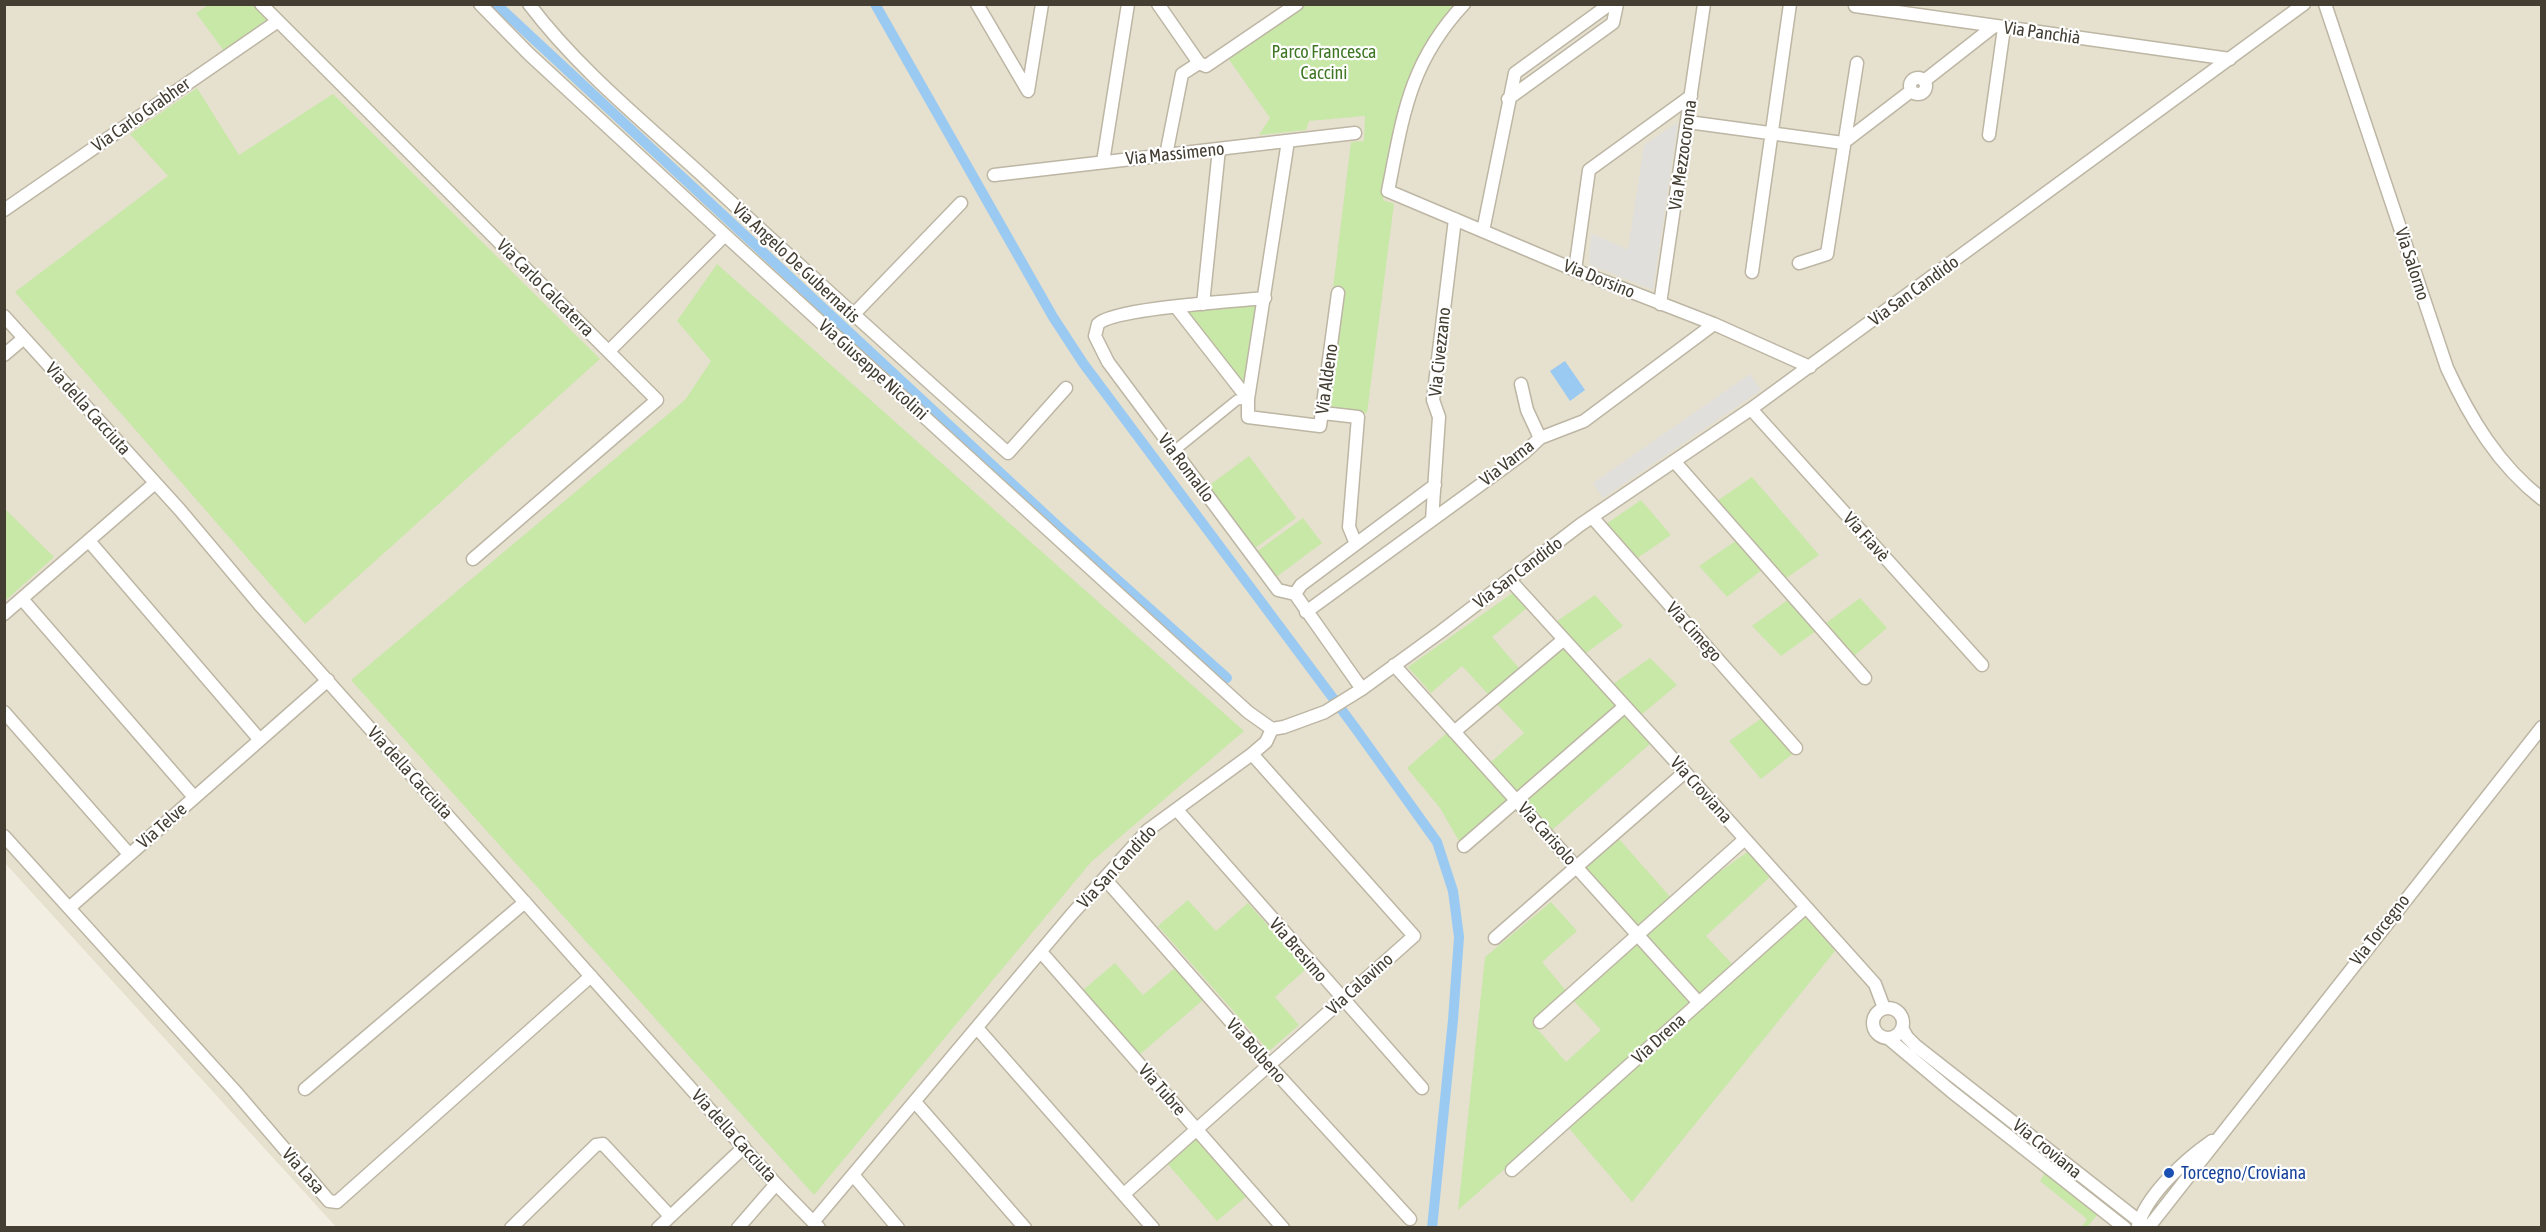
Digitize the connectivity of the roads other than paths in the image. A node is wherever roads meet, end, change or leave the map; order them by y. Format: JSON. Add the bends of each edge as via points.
{"nodes":[{"id":1,"x":261,"y":4,"type":"edge"},
{"id":2,"x":480,"y":4,"type":"edge"},
{"id":3,"x":529,"y":4,"type":"edge"},
{"id":4,"x":977,"y":4,"type":"edge"},
{"id":5,"x":1042,"y":4,"type":"edge"},
{"id":6,"x":1128,"y":4,"type":"edge"},
{"id":7,"x":1158,"y":4,"type":"edge"},
{"id":8,"x":1297,"y":4,"type":"edge"},
{"id":9,"x":1464,"y":4,"type":"edge"},
{"id":10,"x":1610,"y":4,"type":"edge"},
{"id":11,"x":1617,"y":4,"type":"edge"},
{"id":12,"x":1704,"y":4,"type":"edge"},
{"id":13,"x":1790,"y":4,"type":"edge"},
{"id":14,"x":2304,"y":4,"type":"edge"},
{"id":15,"x":2325,"y":4,"type":"edge"},
{"id":16,"x":1855,"y":6,"type":"dead end"},
{"id":17,"x":278,"y":21,"type":"junction"},
{"id":18,"x":1999,"y":27,"type":"junction"},
{"id":19,"x":2230,"y":59,"type":"junction"},
{"id":20,"x":1199,"y":63,"type":"junction"},
{"id":21,"x":1857,"y":63,"type":"dead end"},
{"id":22,"x":1691,"y":96,"type":"junction"},
{"id":23,"x":1508,"y":99,"type":"junction"},
{"id":24,"x":1688,"y":122,"type":"junction"},
{"id":25,"x":1356,"y":133,"type":"dead end"},
{"id":26,"x":1772,"y":134,"type":"junction"},
{"id":27,"x":1989,"y":135,"type":"dead end"},
{"id":28,"x":1288,"y":141,"type":"junction"},
{"id":29,"x":1843,"y":143,"type":"junction"},
{"id":30,"x":1219,"y":149,"type":"junction"},
{"id":31,"x":1166,"y":154,"type":"junction"},
{"id":32,"x":1103,"y":162,"type":"junction"},
{"id":33,"x":994,"y":175,"type":"dead end"},
{"id":34,"x":960,"y":203,"type":"dead end"},
{"id":35,"x":4,"y":210,"type":"edge"},
{"id":36,"x":1455,"y":219,"type":"junction"},
{"id":37,"x":1483,"y":231,"type":"junction"},
{"id":38,"x":725,"y":235,"type":"junction"},
{"id":39,"x":1799,"y":263,"type":"dead end"},
{"id":40,"x":1575,"y":270,"type":"junction"},
{"id":41,"x":1752,"y":272,"type":"dead end"},
{"id":42,"x":1338,"y":293,"type":"dead end"},
{"id":43,"x":1264,"y":298,"type":"junction"},
{"id":44,"x":1203,"y":304,"type":"junction"},
{"id":45,"x":1660,"y":304,"type":"junction"},
{"id":46,"x":1176,"y":307,"type":"junction"},
{"id":47,"x":853,"y":315,"type":"junction"},
{"id":48,"x":4,"y":316,"type":"edge"},
{"id":49,"x":1714,"y":324,"type":"junction"},
{"id":50,"x":24,"y":338,"type":"junction"},
{"id":51,"x":609,"y":351,"type":"junction"},
{"id":52,"x":4,"y":355,"type":"edge"},
{"id":53,"x":1810,"y":367,"type":"junction"},
{"id":54,"x":1521,"y":384,"type":"dead end"},
{"id":55,"x":1066,"y":388,"type":"dead end"},
{"id":56,"x":1248,"y":399,"type":"junction"},
{"id":57,"x":1751,"y":409,"type":"junction"},
{"id":58,"x":1323,"y":413,"type":"junction"},
{"id":59,"x":1540,"y":438,"type":"junction"},
{"id":60,"x":1174,"y":451,"type":"junction"},
{"id":61,"x":1674,"y":461,"type":"junction"},
{"id":62,"x":155,"y":483,"type":"junction"},
{"id":63,"x":1436,"y":485,"type":"junction"},
{"id":64,"x":2541,"y":500,"type":"edge"},
{"id":65,"x":1592,"y":517,"type":"junction"},
{"id":66,"x":1432,"y":520,"type":"junction"},
{"id":67,"x":89,"y":541,"type":"junction"},
{"id":68,"x":1356,"y":544,"type":"junction"},
{"id":69,"x":473,"y":559,"type":"dead end"},
{"id":70,"x":1509,"y":579,"type":"junction"},
{"id":71,"x":1295,"y":594,"type":"junction"},
{"id":72,"x":22,"y":599,"type":"junction"},
{"id":73,"x":1306,"y":612,"type":"junction"},
{"id":74,"x":4,"y":614,"type":"edge"},
{"id":75,"x":1563,"y":640,"type":"junction"},
{"id":76,"x":1394,"y":665,"type":"junction"},
{"id":77,"x":1982,"y":665,"type":"dead end"},
{"id":78,"x":1865,"y":678,"type":"dead end"},
{"id":79,"x":328,"y":680,"type":"junction"},
{"id":80,"x":1362,"y":689,"type":"junction"},
{"id":81,"x":1624,"y":707,"type":"junction"},
{"id":82,"x":4,"y":712,"type":"edge"},
{"id":83,"x":2541,"y":727,"type":"edge"},
{"id":84,"x":1272,"y":729,"type":"junction"},
{"id":85,"x":1454,"y":732,"type":"junction"},
{"id":86,"x":260,"y":740,"type":"junction"},
{"id":87,"x":1796,"y":748,"type":"dead end"},
{"id":88,"x":1252,"y":754,"type":"junction"},
{"id":89,"x":1685,"y":772,"type":"junction"},
{"id":90,"x":194,"y":797,"type":"junction"},
{"id":91,"x":1516,"y":800,"type":"junction"},
{"id":92,"x":1177,"y":810,"type":"junction"},
{"id":93,"x":4,"y":836,"type":"edge"},
{"id":94,"x":1745,"y":839,"type":"junction"},
{"id":95,"x":1464,"y":846,"type":"dead end"},
{"id":96,"x":129,"y":854,"type":"junction"},
{"id":97,"x":1577,"y":868,"type":"junction"},
{"id":98,"x":1106,"y":880,"type":"junction"},
{"id":99,"x":525,"y":902,"type":"junction"},
{"id":100,"x":69,"y":908,"type":"junction"},
{"id":101,"x":1805,"y":909,"type":"junction"},
{"id":102,"x":1638,"y":935,"type":"junction"},
{"id":103,"x":1495,"y":938,"type":"dead end"},
{"id":104,"x":1041,"y":952,"type":"junction"},
{"id":105,"x":591,"y":976,"type":"junction"},
{"id":106,"x":1342,"y":1000,"type":"junction"},
{"id":107,"x":1699,"y":1003,"type":"junction"},
{"id":108,"x":1884,"y":1008,"type":"junction"},
{"id":109,"x":1540,"y":1022,"type":"dead end"},
{"id":110,"x":977,"y":1028,"type":"junction"},
{"id":111,"x":1902,"y":1028,"type":"junction"},
{"id":112,"x":1888,"y":1038,"type":"junction"},
{"id":113,"x":1269,"y":1065,"type":"junction"},
{"id":114,"x":1962,"y":1081,"type":"junction"},
{"id":115,"x":1422,"y":1088,"type":"dead end"},
{"id":116,"x":305,"y":1089,"type":"dead end"},
{"id":117,"x":1952,"y":1091,"type":"junction"},
{"id":118,"x":915,"y":1102,"type":"junction"},
{"id":119,"x":2019,"y":1127,"type":"junction"},
{"id":120,"x":1197,"y":1129,"type":"junction"},
{"id":121,"x":2221,"y":1135,"type":"junction"},
{"id":122,"x":2011,"y":1138,"type":"junction"},
{"id":123,"x":744,"y":1147,"type":"junction"},
{"id":124,"x":2179,"y":1167,"type":"junction"},
{"id":125,"x":1512,"y":1170,"type":"dead end"},
{"id":126,"x":2080,"y":1175,"type":"junction"},
{"id":127,"x":854,"y":1176,"type":"junction"},
{"id":128,"x":2190,"y":1176,"type":"junction"},
{"id":129,"x":776,"y":1184,"type":"junction"},
{"id":130,"x":2072,"y":1186,"type":"junction"},
{"id":131,"x":1124,"y":1194,"type":"junction"},
{"id":132,"x":670,"y":1216,"type":"junction"},
{"id":133,"x":1410,"y":1220,"type":"dead end"},
{"id":134,"x":817,"y":1224,"type":"edge"},
{"id":135,"x":2143,"y":1226,"type":"edge"},
{"id":136,"x":511,"y":1227,"type":"edge"},
{"id":137,"x":658,"y":1227,"type":"edge"},
{"id":138,"x":738,"y":1227,"type":"edge"},
{"id":139,"x":898,"y":1227,"type":"edge"},
{"id":140,"x":1025,"y":1227,"type":"edge"},
{"id":141,"x":1153,"y":1227,"type":"edge"},
{"id":142,"x":1283,"y":1227,"type":"edge"},
{"id":143,"x":2125,"y":1227,"type":"edge"}],
"edges":[{"from":1,"to":17,"type":"street","name":"Via Carlo Calcaterra"},
{"from":2,"to":38,"type":"street","name":"Via Giuseppe Nicolini"},
{"from":3,"to":47,"type":"street","name":"Via Angelo De Gubernatis","via":[[551,34],[605,86]]},
{"from":4,"to":5,"type":"street","via":[[1028,91]]},
{"from":6,"to":32,"type":"street"},
{"from":7,"to":20,"type":"street"},
{"from":8,"to":20,"type":"street","via":[[1206,66]]},
{"from":9,"to":36,"type":"street","name":"Via Dorsino","via":[[1442,27],[1414,78],[1388,191]]},
{"from":10,"to":23,"type":"street","via":[[1515,73]]},
{"from":11,"to":23,"type":"street","via":[[1612,23]]},
{"from":12,"to":22,"type":"street","name":"Via Mezzocorona"},
{"from":13,"to":26,"type":"street"},
{"from":14,"to":19,"type":"street","name":"Via San Candido"},
{"from":15,"to":64,"type":"street","name":"Via Salorno","via":[[2447,368],[2486,441]]},
{"from":16,"to":18,"type":"street","name":"Via Panchià"},
{"from":17,"to":35,"type":"street","name":"Via Carlo Grabher"},
{"from":17,"to":51,"type":"street","name":"Via Carlo Calcaterra"},
{"from":18,"to":19,"type":"street","name":"Via Panchià"},
{"from":18,"to":27,"type":"street"},
{"from":18,"to":29,"type":"street","via":[[1924,81],[1916,78],[1911,91]]},
{"from":19,"to":53,"type":"street","name":"Via San Candido"},
{"from":20,"to":31,"type":"street","via":[[1182,74]]},
{"from":21,"to":29,"type":"street"},
{"from":22,"to":24,"type":"street","name":"Via Mezzocorona"},
{"from":22,"to":40,"type":"street","via":[[1589,170]]},
{"from":23,"to":37,"type":"street"},
{"from":24,"to":26,"type":"street"},
{"from":24,"to":45,"type":"street","name":"Via Mezzocorona"},
{"from":25,"to":28,"type":"street","name":"Via Massimeno"},
{"from":26,"to":29,"type":"street"},
{"from":26,"to":41,"type":"street"},
{"from":28,"to":30,"type":"street","name":"Via Massimeno"},
{"from":28,"to":43,"type":"street"},
{"from":29,"to":39,"type":"street","via":[[1827,254]]},
{"from":30,"to":31,"type":"street","name":"Via Massimeno"},
{"from":30,"to":44,"type":"street"},
{"from":31,"to":32,"type":"street","name":"Via Massimeno"},
{"from":32,"to":33,"type":"street","name":"Via Massimeno"},
{"from":34,"to":47,"type":"street"},
{"from":36,"to":37,"type":"street","name":"Via Dorsino"},
{"from":36,"to":63,"type":"street","name":"Via Civezzano","via":[[1433,400],[1439,417]]},
{"from":37,"to":40,"type":"street","name":"Via Dorsino"},
{"from":38,"to":51,"type":"street"},
{"from":38,"to":84,"type":"street","name":"Via Giuseppe Nicolini","via":[[1248,712]]},
{"from":40,"to":45,"type":"street","name":"Via Dorsino"},
{"from":42,"to":58,"type":"street","name":"Via Aldeno"},
{"from":43,"to":44,"type":"street"},
{"from":43,"to":56,"type":"street"},
{"from":44,"to":46,"type":"street"},
{"from":45,"to":49,"type":"street","name":"Via Dorsino"},
{"from":46,"to":56,"type":"street"},
{"from":46,"to":60,"type":"street","name":"Via Romallo","via":[[1108,317],[1096,327],[1095,336],[1108,363]]},
{"from":47,"to":55,"type":"street","name":"Via Angelo De Gubernatis","via":[[1008,453]]},
{"from":48,"to":50,"type":"street","name":"Via della Cacciuta"},
{"from":49,"to":53,"type":"street","name":"Via Dorsino"},
{"from":49,"to":59,"type":"street","name":"Via Varna","via":[[1584,421]]},
{"from":50,"to":52,"type":"street"},
{"from":50,"to":62,"type":"street","name":"Via della Cacciuta"},
{"from":51,"to":69,"type":"street","name":"Via Carlo Calcaterra","via":[[657,400]]},
{"from":53,"to":57,"type":"street","name":"Via San Candido"},
{"from":54,"to":59,"type":"street"},
{"from":56,"to":58,"type":"street","name":"Via Aldeno","via":[[1248,417],[1320,426]]},
{"from":56,"to":60,"type":"street","via":[[1237,400]]},
{"from":57,"to":61,"type":"street","name":"Via San Candido"},
{"from":57,"to":77,"type":"street","name":"Via Fiavè"},
{"from":58,"to":68,"type":"street","via":[[1358,417],[1349,527]]},
{"from":59,"to":66,"type":"street","name":"Via Varna"},
{"from":60,"to":71,"type":"street","name":"Via Romallo","via":[[1278,590]]},
{"from":61,"to":65,"type":"street","name":"Via San Candido"},
{"from":61,"to":78,"type":"street"},
{"from":62,"to":67,"type":"street"},
{"from":62,"to":79,"type":"street","name":"Via della Cacciuta"},
{"from":63,"to":66,"type":"street","name":"Via Civezzano"},
{"from":63,"to":68,"type":"street"},
{"from":65,"to":70,"type":"street","name":"Via San Candido"},
{"from":65,"to":87,"type":"street","name":"Via Cimego"},
{"from":66,"to":73,"type":"street","name":"Via Varna"},
{"from":67,"to":72,"type":"street"},
{"from":67,"to":86,"type":"street"},
{"from":68,"to":71,"type":"street","via":[[1301,585]]},
{"from":70,"to":75,"type":"street","name":"Via Croviana"},
{"from":70,"to":76,"type":"street","name":"Via San Candido"},
{"from":71,"to":73,"type":"street"},
{"from":72,"to":74,"type":"street"},
{"from":72,"to":90,"type":"street"},
{"from":73,"to":80,"type":"street"},
{"from":75,"to":81,"type":"street","name":"Via Croviana"},
{"from":75,"to":85,"type":"street"},
{"from":76,"to":80,"type":"street","name":"Via San Candido"},
{"from":76,"to":85,"type":"street","name":"Via Carisolo"},
{"from":79,"to":86,"type":"street","name":"Via Telve"},
{"from":79,"to":99,"type":"street","name":"Via della Cacciuta"},
{"from":80,"to":84,"type":"street","name":"Via San Candido","via":[[1325,712]]},
{"from":81,"to":89,"type":"street","name":"Via Croviana"},
{"from":81,"to":91,"type":"street"},
{"from":82,"to":96,"type":"street"},
{"from":83,"to":121,"type":"street","name":"Via Torcegno"},
{"from":84,"to":88,"type":"street","name":"Via San Candido","via":[[1266,742]]},
{"from":85,"to":91,"type":"street","name":"Via Carisolo"},
{"from":86,"to":90,"type":"street","name":"Via Telve"},
{"from":88,"to":92,"type":"street","name":"Via San Candido"},
{"from":88,"to":106,"type":"street","name":"Via Calavino","via":[[1414,936]]},
{"from":89,"to":94,"type":"street","name":"Via Croviana"},
{"from":89,"to":97,"type":"street"},
{"from":90,"to":96,"type":"street","name":"Via Telve"},
{"from":91,"to":95,"type":"street"},
{"from":91,"to":97,"type":"street","name":"Via Carisolo"},
{"from":92,"to":98,"type":"street","name":"Via San Candido","via":[[1148,830]]},
{"from":92,"to":106,"type":"street","name":"Via Bresimo"},
{"from":93,"to":100,"type":"street"},
{"from":94,"to":101,"type":"street","name":"Via Croviana"},
{"from":94,"to":102,"type":"street"},
{"from":96,"to":100,"type":"street","name":"Via Telve"},
{"from":97,"to":102,"type":"street","name":"Via Carisolo"},
{"from":97,"to":103,"type":"street"},
{"from":98,"to":104,"type":"street","name":"Via San Candido"},
{"from":98,"to":113,"type":"street","name":"Via Bolbeno"},
{"from":99,"to":105,"type":"street","name":"Via della Cacciuta"},
{"from":99,"to":116,"type":"street"},
{"from":100,"to":105,"type":"street","name":"Via Lasa","via":[[334,1203]]},
{"from":101,"to":107,"type":"street","name":"Via Drena"},
{"from":101,"to":108,"type":"street","name":"Via Croviana","via":[[1875,984]]},
{"from":102,"to":107,"type":"street","name":"Via Carisolo"},
{"from":102,"to":109,"type":"street"},
{"from":104,"to":110,"type":"street","name":"Via San Candido"},
{"from":104,"to":120,"type":"street","name":"Via Tubre"},
{"from":105,"to":123,"type":"street","name":"Via della Cacciuta"},
{"from":106,"to":113,"type":"street","name":"Via Calavino"},
{"from":106,"to":115,"type":"street","name":"Via Bresimo"},
{"from":107,"to":125,"type":"street","name":"Via Drena"},
{"from":108,"to":111,"type":"street","via":[[1900,1014]]},
{"from":108,"to":112,"type":"street","via":[[1873,1022],[1876,1031]]},
{"from":110,"to":118,"type":"street","name":"Via San Candido"},
{"from":110,"to":131,"type":"street"},
{"from":111,"to":112,"type":"street"},
{"from":111,"to":114,"type":"street","name":"Via Croviana","via":[[1917,1046]]},
{"from":112,"to":117,"type":"street","name":"Via Croviana"},
{"from":113,"to":120,"type":"street","name":"Via Calavino"},
{"from":113,"to":133,"type":"street","name":"Via Bolbeno"},
{"from":114,"to":117,"type":"street"},
{"from":114,"to":119,"type":"street","name":"Via Croviana"},
{"from":117,"to":122,"type":"street","name":"Via Croviana"},
{"from":118,"to":127,"type":"street","name":"Via San Candido"},
{"from":118,"to":140,"type":"street"},
{"from":119,"to":122,"type":"street"},
{"from":119,"to":126,"type":"street","name":"Via Croviana"},
{"from":120,"to":131,"type":"street","name":"Via Calavino"},
{"from":120,"to":142,"type":"street","name":"Via Tubre"},
{"from":121,"to":124,"type":"street","name":"Via Torcegno"},
{"from":121,"to":128,"type":"street","name":"Via Torcegno"},
{"from":122,"to":130,"type":"street","name":"Via Croviana"},
{"from":123,"to":129,"type":"street","name":"Via della Cacciuta"},
{"from":123,"to":132,"type":"street"},
{"from":124,"to":128,"type":"street"},
{"from":124,"to":135,"type":"street","name":"Via Torcegno","via":[[2164,1184]]},
{"from":126,"to":130,"type":"street"},
{"from":126,"to":135,"type":"street","name":"Via Croviana"},
{"from":127,"to":134,"type":"street","name":"Via San Candido"},
{"from":127,"to":139,"type":"street"},
{"from":128,"to":135,"type":"street","name":"Via Torcegno"},
{"from":129,"to":134,"type":"street","name":"Via della Cacciuta"},
{"from":129,"to":138,"type":"street"},
{"from":130,"to":143,"type":"street","name":"Via Croviana"},
{"from":131,"to":141,"type":"street"},
{"from":132,"to":136,"type":"street","via":[[601,1144]]},
{"from":132,"to":137,"type":"street"}]}
